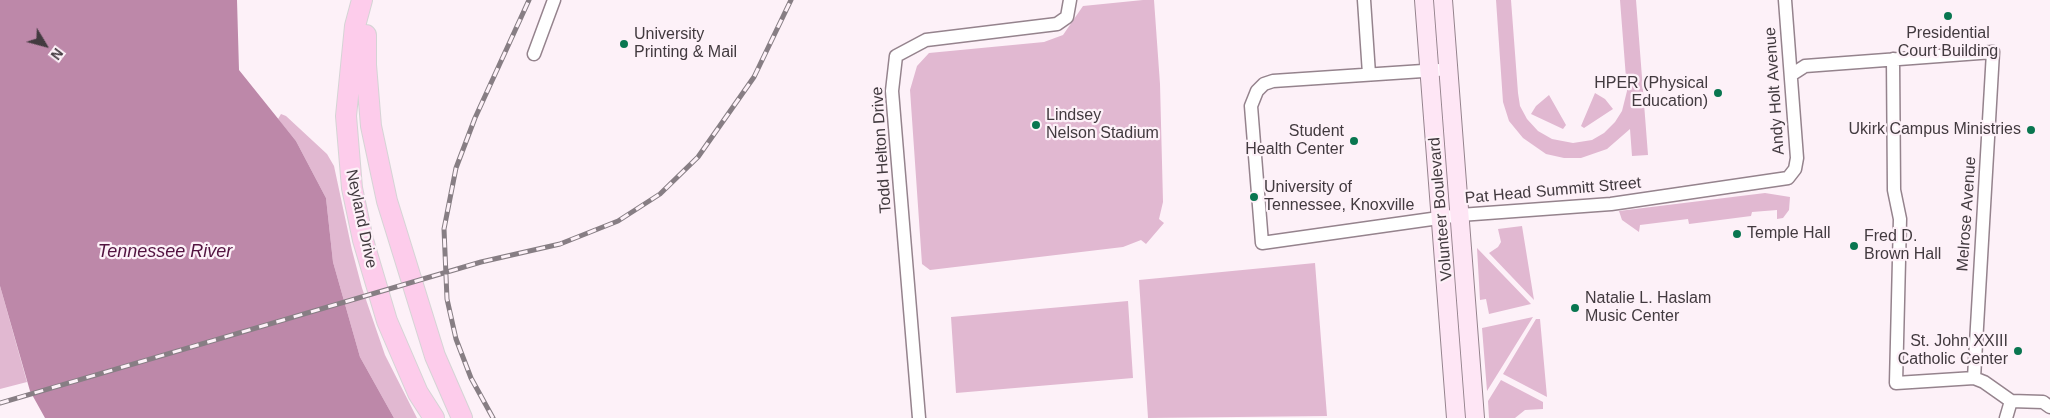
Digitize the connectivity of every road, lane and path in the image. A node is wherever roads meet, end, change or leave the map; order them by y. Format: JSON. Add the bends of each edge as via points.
{"nodes":[{"id":1,"x":554,"y":0,"type":"edge"},
{"id":2,"x":1070,"y":0,"type":"edge"},
{"id":3,"x":1364,"y":0,"type":"edge"},
{"id":4,"x":1424,"y":0,"type":"edge"},
{"id":5,"x":1443,"y":0,"type":"edge"},
{"id":6,"x":1785,"y":0,"type":"edge"},
{"id":7,"x":362,"y":4,"type":"edge"},
{"id":8,"x":534,"y":54,"type":"dead end"},
{"id":9,"x":1893,"y":59,"type":"junction"},
{"id":10,"x":1430,"y":70,"type":"junction"},
{"id":11,"x":1448,"y":70,"type":"junction"},
{"id":12,"x":1369,"y":74,"type":"junction"},
{"id":13,"x":1791,"y":75,"type":"junction"},
{"id":14,"x":1788,"y":178,"type":"joint"},
{"id":15,"x":1460,"y":216,"type":"junction"},
{"id":16,"x":1442,"y":218,"type":"junction"},
{"id":17,"x":1974,"y":378,"type":"junction"},
{"id":18,"x":2011,"y":401,"type":"junction"},
{"id":19,"x":2050,"y":407,"type":"edge"},
{"id":20,"x":434,"y":418,"type":"edge"},
{"id":21,"x":462,"y":418,"type":"edge"},
{"id":22,"x":919,"y":418,"type":"edge"},
{"id":23,"x":1456,"y":418,"type":"edge"},
{"id":24,"x":1475,"y":418,"type":"edge"},
{"id":25,"x":2006,"y":418,"type":"edge"}],
"edges":[{"from":1,"to":8,"type":"street"},
{"from":2,"to":22,"type":"street","name":"Todd Helton Drive","via":[[1067,17],[1057,24],[926,40],[896,56],[892,91]]},
{"from":3,"to":12,"type":"street"},
{"from":4,"to":10,"type":"street","name":"Volunteer Boulevard"},
{"from":5,"to":11,"type":"street","name":"Volunteer Boulevard"},
{"from":6,"to":13,"type":"street","name":"Andy Holt Avenue"},
{"from":7,"to":20,"type":"main road","name":"Neyland Drive","via":[[355,26],[346,116],[352,188],[363,240],[390,328],[418,393]]},
{"from":7,"to":21,"type":"main road","name":"Neyland Drive","via":[[371,126],[387,201],[434,356]]},
{"from":9,"to":13,"type":"street","via":[[1805,66]]},
{"from":9,"to":17,"type":"street","via":[[1894,190],[1900,219],[1896,382]]},
{"from":9,"to":17,"type":"street","name":"Melrose Avenue","via":[[1994,52]]},
{"from":10,"to":11,"type":"street"},
{"from":10,"to":12,"type":"street"},
{"from":10,"to":16,"type":"street","name":"Volunteer Boulevard"},
{"from":11,"to":15,"type":"street","name":"Volunteer Boulevard"},
{"from":12,"to":16,"type":"street","name":"Pat Head Summitt Street","via":[[1273,81],[1257,91],[1252,106],[1262,243]]},
{"from":13,"to":14,"type":"street","name":"Andy Holt Avenue","via":[[1797,158]]},
{"from":14,"to":15,"type":"street","name":"Pat Head Summitt Street","via":[[1611,204]]},
{"from":15,"to":16,"type":"street","name":"Pat Head Summitt Street"},
{"from":15,"to":24,"type":"street","name":"Volunteer Boulevard"},
{"from":16,"to":23,"type":"street","name":"Volunteer Boulevard"},
{"from":17,"to":18,"type":"street"},
{"from":18,"to":19,"type":"street","via":[[2044,402]]},
{"from":18,"to":25,"type":"street"}]}
